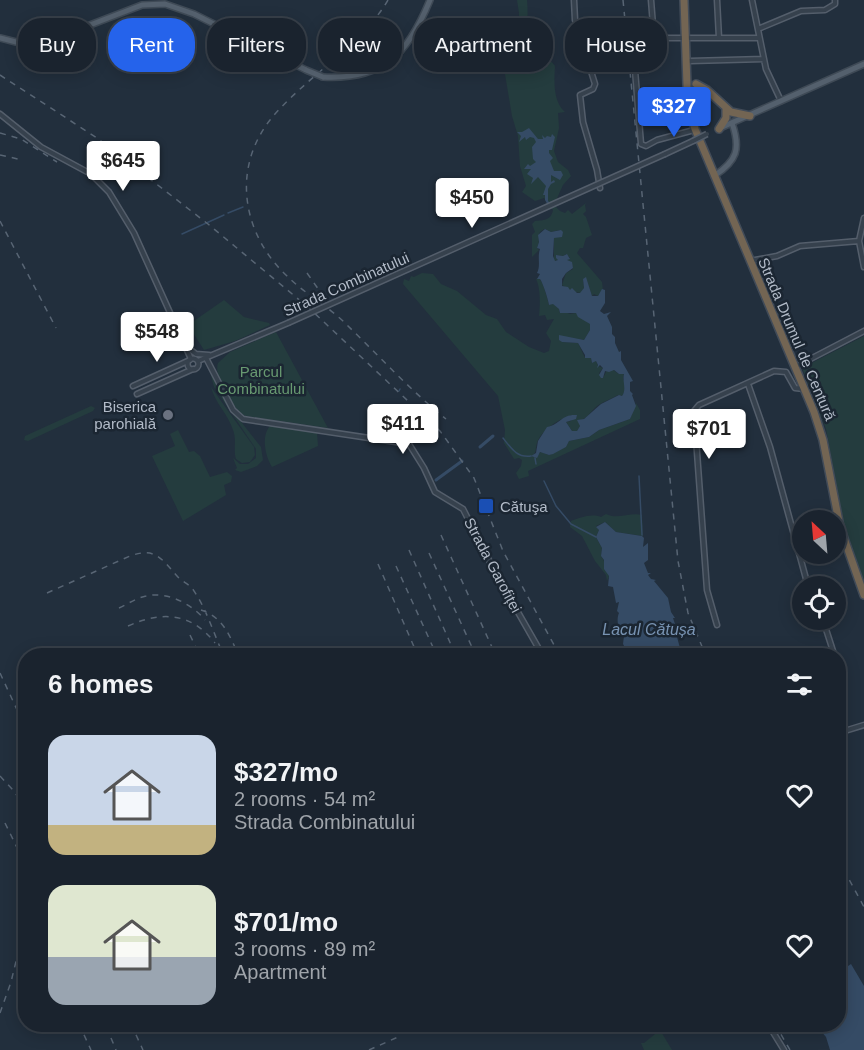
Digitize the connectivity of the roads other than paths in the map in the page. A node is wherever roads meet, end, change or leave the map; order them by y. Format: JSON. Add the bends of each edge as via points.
{"nodes":[{"id":1,"x":430,"y":0,"type":"edge"},
{"id":2,"x":574,"y":0,"type":"edge"},
{"id":3,"x":651,"y":0,"type":"edge"},
{"id":4,"x":686,"y":0,"type":"edge"},
{"id":5,"x":717,"y":0,"type":"edge"},
{"id":6,"x":752,"y":0,"type":"edge"},
{"id":7,"x":835,"y":0,"type":"edge"},
{"id":8,"x":758,"y":29,"type":"junction"},
{"id":9,"x":0,"y":38,"type":"edge"},
{"id":10,"x":688,"y":38,"type":"junction"},
{"id":11,"x":719,"y":38,"type":"junction"},
{"id":12,"x":759,"y":38,"type":"junction"},
{"id":13,"x":764,"y":59,"type":"junction"},
{"id":14,"x":690,"y":61,"type":"junction"},
{"id":15,"x":864,"y":64,"type":"edge"},
{"id":16,"x":635,"y":72,"type":"edge"},
{"id":17,"x":692,"y":86,"type":"junction"},
{"id":18,"x":781,"y":101,"type":"junction"},
{"id":19,"x":726,"y":108,"type":"junction"},
{"id":20,"x":0,"y":114,"type":"edge"},
{"id":21,"x":750,"y":116,"type":"junction"},
{"id":22,"x":732,"y":123,"type":"junction"},
{"id":23,"x":695,"y":129,"type":"junction"},
{"id":24,"x":719,"y":129,"type":"junction"},
{"id":25,"x":736,"y":135,"type":"junction"},
{"id":26,"x":714,"y":176,"type":"junction"},
{"id":27,"x":600,"y":188,"type":"dead end"},
{"id":28,"x":864,"y":218,"type":"edge"},
{"id":29,"x":859,"y":241,"type":"junction"},
{"id":30,"x":750,"y":261,"type":"junction"},
{"id":31,"x":864,"y":267,"type":"edge"},
{"id":32,"x":864,"y":331,"type":"edge"},
{"id":33,"x":182,"y":341,"type":"junction"},
{"id":34,"x":213,"y":355,"type":"junction"},
{"id":35,"x":206,"y":358,"type":"junction"},
{"id":36,"x":190,"y":359,"type":"junction"},
{"id":37,"x":198,"y":361,"type":"junction"},
{"id":38,"x":795,"y":367,"type":"junction"},
{"id":39,"x":193,"y":369,"type":"junction"},
{"id":40,"x":149,"y":379,"type":"junction"},
{"id":41,"x":748,"y":384,"type":"junction"},
{"id":42,"x":134,"y":386,"type":"dead end"},
{"id":43,"x":153,"y":387,"type":"junction"},
{"id":44,"x":804,"y":389,"type":"junction"},
{"id":45,"x":137,"y":394,"type":"dead end"},
{"id":46,"x":805,"y":576,"type":"edge"},
{"id":47,"x":864,"y":595,"type":"edge"},
{"id":48,"x":717,"y":625,"type":"dead end"},
{"id":49,"x":826,"y":630,"type":"edge"},
{"id":50,"x":538,"y":648,"type":"edge"},
{"id":51,"x":832,"y":648,"type":"edge"},
{"id":52,"x":864,"y":725,"type":"edge"},
{"id":53,"x":846,"y":731,"type":"edge"},
{"id":54,"x":773,"y":1032,"type":"edge"},
{"id":55,"x":784,"y":1050,"type":"edge"}],
"edges":[{"from":1,"to":9,"type":"main road","bridge":true,"via":[[406,47],[391,61],[357,76],[323,77],[194,14],[165,4],[134,8],[43,43]]},
{"from":2,"to":27,"type":"street","via":[[575,20],[595,84],[580,95]]},
{"from":3,"to":10,"type":"street","via":[[654,38]]},
{"from":4,"to":10,"type":"highway","name":"Strada Drumul de Centură"},
{"from":5,"to":11,"type":"street"},
{"from":6,"to":8,"type":"street"},
{"from":7,"to":8,"type":"street","via":[[825,10],[801,10]]},
{"from":8,"to":12,"type":"street"},
{"from":10,"to":11,"type":"street"},
{"from":10,"to":14,"type":"highway","name":"Strada Drumul de Centură"},
{"from":10,"to":17,"type":"highway"},
{"from":11,"to":12,"type":"street"},
{"from":12,"to":13,"type":"street"},
{"from":13,"to":14,"type":"street"},
{"from":13,"to":18,"type":"street"},
{"from":14,"to":17,"type":"highway","name":"Strada Drumul de Centură"},
{"from":15,"to":18,"type":"main road","name":"Strada Combinatului"},
{"from":16,"to":23,"type":"street","via":[[641,144],[646,146]]},
{"from":17,"to":19,"type":"highway","via":[[709,92]]},
{"from":17,"to":23,"type":"highway","name":"Strada Drumul de Centură","via":[[689,100]]},
{"from":18,"to":21,"type":"main road","name":"Strada Combinatului"},
{"from":19,"to":21,"type":"highway"},
{"from":19,"to":22,"type":"highway"},
{"from":19,"to":24,"type":"highway","via":[[726,118]]},
{"from":20,"to":33,"type":"street","via":[[41,147],[91,174],[109,192],[134,233]]},
{"from":21,"to":22,"type":"main road","name":"Strada Combinatului"},
{"from":22,"to":24,"type":"main road","name":"Strada Combinatului"},
{"from":22,"to":25,"type":"main road"},
{"from":23,"to":26,"type":"highway","name":"Strada Drumul de Centură"},
{"from":24,"to":25,"type":"main road","via":[[730,129]]},
{"from":24,"to":34,"type":"street","name":"Strada Combinatului","bridge":true},
{"from":25,"to":26,"type":"main road","via":[[736,153]]},
{"from":26,"to":30,"type":"highway","name":"Strada Drumul de Centură"},
{"from":28,"to":29,"type":"street"},
{"from":29,"to":30,"type":"street","via":[[800,246]]},
{"from":29,"to":31,"type":"street"},
{"from":30,"to":38,"type":"highway","name":"Strada Drumul de Centură"},
{"from":32,"to":38,"type":"street"},
{"from":33,"to":34,"type":"street","via":[[193,353]]},
{"from":33,"to":36,"type":"street"},
{"from":34,"to":35,"type":"street","name":"Strada Combinatului"},
{"from":35,"to":37,"type":"street","name":"Strada Combinatului"},
{"from":35,"to":50,"type":"street","name":"Strada Garofiței","via":[[239,418],[409,444],[435,492],[463,509]]},
{"from":36,"to":37,"type":"street"},
{"from":36,"to":39,"type":"street","via":[[188,366]]},
{"from":36,"to":40,"type":"street"},
{"from":37,"to":39,"type":"street","via":[[198,368]]},
{"from":38,"to":44,"type":"highway","name":"Strada Drumul de Centură"},
{"from":39,"to":43,"type":"street"},
{"from":40,"to":42,"type":"street"},
{"from":40,"to":43,"type":"street"},
{"from":41,"to":44,"type":"street","via":[[780,371],[789,375],[795,388]]},
{"from":41,"to":46,"type":"street","via":[[770,447]]},
{"from":41,"to":48,"type":"street","via":[[699,405],[694,414],[707,590]]},
{"from":43,"to":45,"type":"street"},
{"from":44,"to":47,"type":"highway","name":"Strada Drumul de Centură","via":[[820,428],[840,527]]},
{"from":49,"to":51,"type":"street"},
{"from":52,"to":53,"type":"street"},
{"from":54,"to":55,"type":"street"}]}
